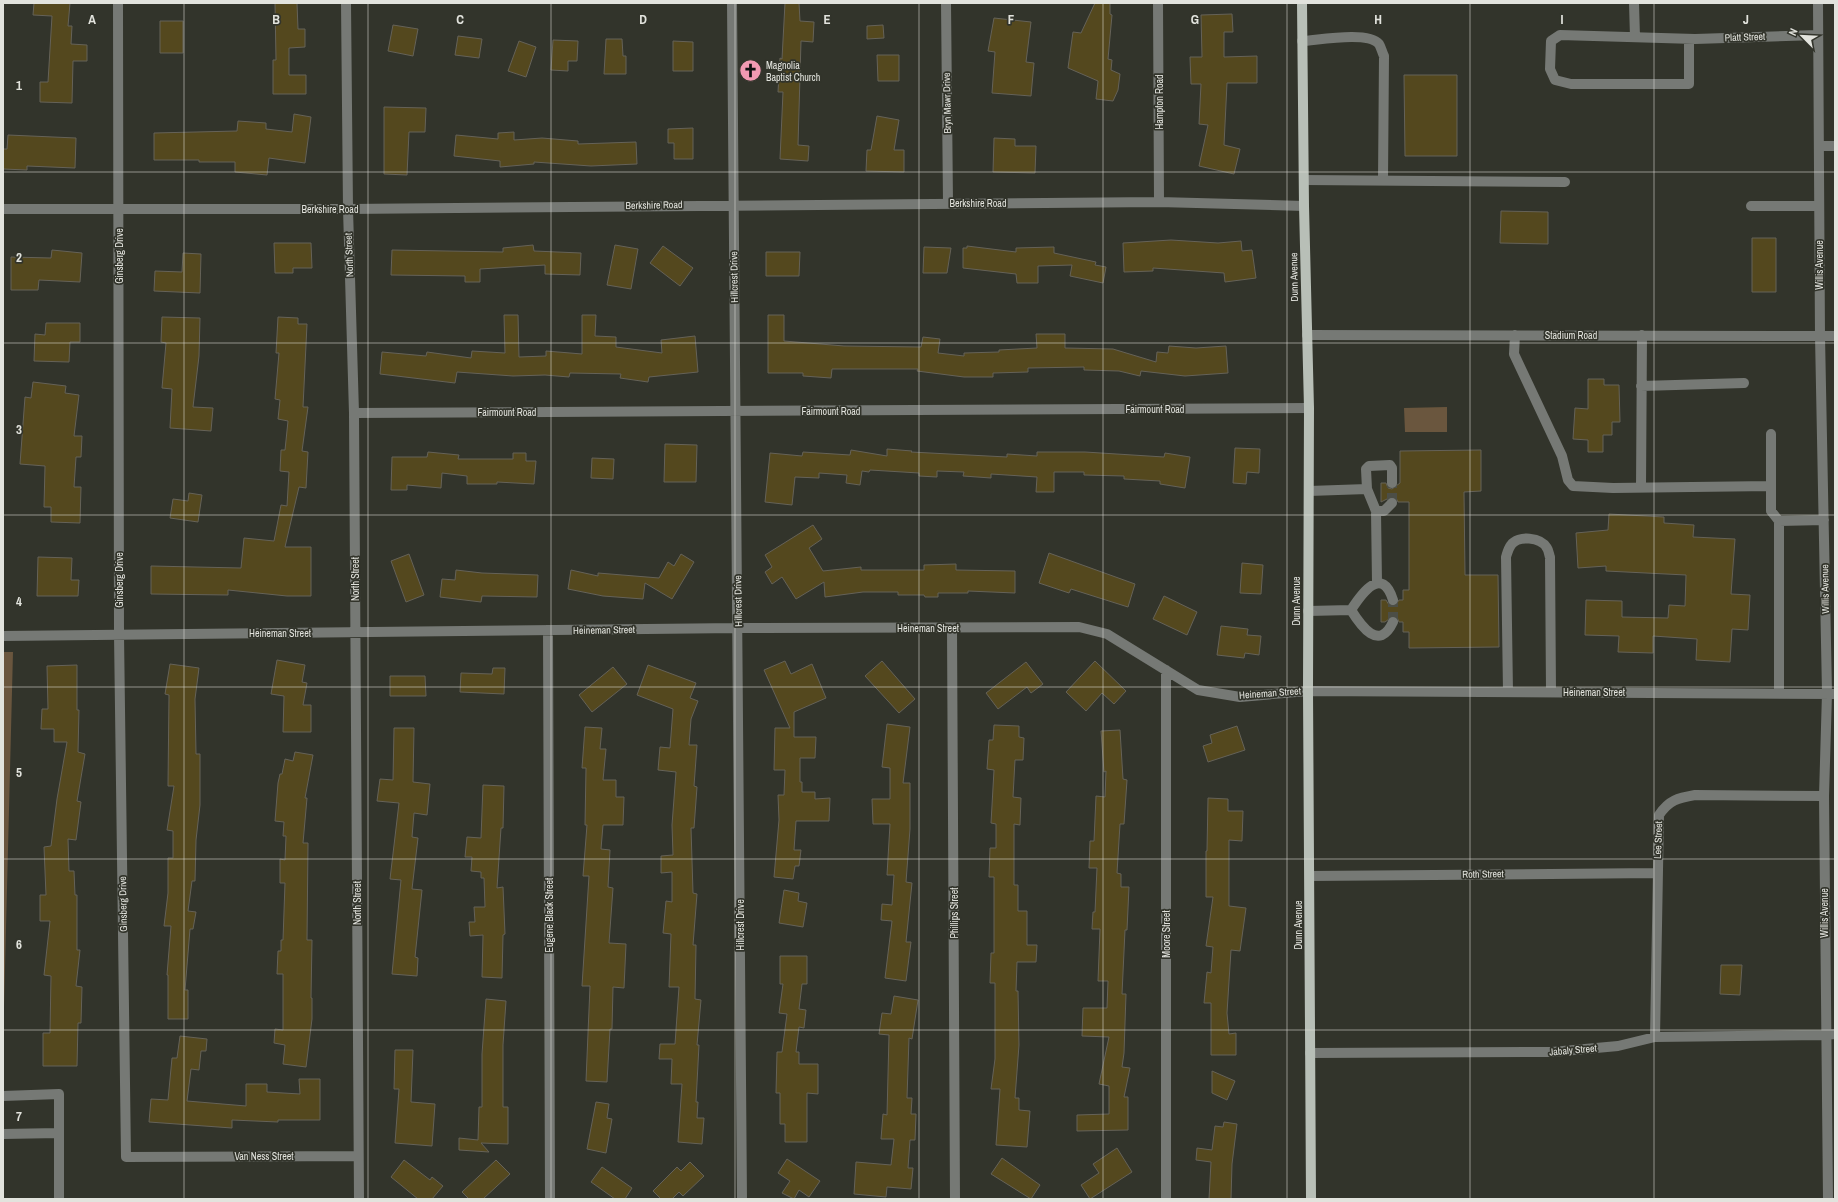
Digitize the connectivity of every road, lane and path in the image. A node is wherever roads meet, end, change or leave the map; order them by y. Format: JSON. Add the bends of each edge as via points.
{"nodes":[{"id":1,"x":118,"y":3,"type":"edge"},
{"id":2,"x":346,"y":3,"type":"edge"},
{"id":3,"x":732,"y":3,"type":"edge"},
{"id":4,"x":946,"y":3,"type":"edge"},
{"id":5,"x":1158,"y":3,"type":"edge"},
{"id":6,"x":1302,"y":3,"type":"edge"},
{"id":7,"x":1634,"y":3,"type":"edge"},
{"id":8,"x":1818,"y":3,"type":"edge"},
{"id":9,"x":1818,"y":35,"type":"junction"},
{"id":10,"x":1635,"y":37,"type":"junction"},
{"id":11,"x":1692,"y":39,"type":"junction"},
{"id":12,"x":1302,"y":41,"type":"junction"},
{"id":13,"x":1819,"y":146,"type":"junction"},
{"id":14,"x":1835,"y":146,"type":"edge"},
{"id":15,"x":1304,"y":180,"type":"junction"},
{"id":16,"x":1383,"y":180,"type":"junction"},
{"id":17,"x":1565,"y":182,"type":"dead end"},
{"id":18,"x":1159,"y":202,"type":"junction"},
{"id":19,"x":948,"y":203,"type":"junction"},
{"id":20,"x":733,"y":204,"type":"junction"},
{"id":21,"x":1304,"y":206,"type":"junction"},
{"id":22,"x":1751,"y":206,"type":"dead end"},
{"id":23,"x":1819,"y":206,"type":"junction"},
{"id":24,"x":119,"y":207,"type":"junction"},
{"id":25,"x":3,"y":208,"type":"edge"},
{"id":26,"x":348,"y":209,"type":"junction"},
{"id":27,"x":1307,"y":335,"type":"junction"},
{"id":28,"x":1515,"y":335,"type":"junction"},
{"id":29,"x":1642,"y":336,"type":"junction"},
{"id":30,"x":1820,"y":336,"type":"junction"},
{"id":31,"x":1835,"y":336,"type":"edge"},
{"id":32,"x":1744,"y":383,"type":"dead end"},
{"id":33,"x":1641,"y":386,"type":"junction"},
{"id":34,"x":1309,"y":408,"type":"junction"},
{"id":35,"x":735,"y":411,"type":"junction"},
{"id":36,"x":354,"y":413,"type":"junction"},
{"id":37,"x":1771,"y":434,"type":"dead end"},
{"id":38,"x":1392,"y":483,"type":"tunnel mouth"},
{"id":39,"x":1771,"y":486,"type":"junction"},
{"id":40,"x":1641,"y":487,"type":"junction"},
{"id":41,"x":1367,"y":489,"type":"junction"},
{"id":42,"x":1309,"y":491,"type":"junction"},
{"id":43,"x":1392,"y":503,"type":"dead end"},
{"id":44,"x":1376,"y":511,"type":"junction"},
{"id":45,"x":1824,"y":520,"type":"junction"},
{"id":46,"x":1779,"y":522,"type":"junction"},
{"id":47,"x":1377,"y":583,"type":"junction"},
{"id":48,"x":1393,"y":600,"type":"tunnel mouth"},
{"id":49,"x":1351,"y":610,"type":"junction"},
{"id":50,"x":1308,"y":611,"type":"junction"},
{"id":51,"x":1393,"y":622,"type":"tunnel mouth"},
{"id":52,"x":738,"y":628,"type":"junction"},
{"id":53,"x":952,"y":628,"type":"junction"},
{"id":54,"x":548,"y":630,"type":"junction"},
{"id":55,"x":355,"y":632,"type":"junction"},
{"id":56,"x":120,"y":634,"type":"junction"},
{"id":57,"x":3,"y":636,"type":"edge"},
{"id":58,"x":1166,"y":670,"type":"junction"},
{"id":59,"x":1308,"y":690,"type":"junction"},
{"id":60,"x":1508,"y":692,"type":"junction"},
{"id":61,"x":1551,"y":692,"type":"junction"},
{"id":62,"x":1779,"y":693,"type":"junction"},
{"id":63,"x":1831,"y":694,"type":"edge"},
{"id":64,"x":1824,"y":796,"type":"junction"},
{"id":65,"x":1657,"y":873,"type":"junction"},
{"id":66,"x":1310,"y":876,"type":"junction"},
{"id":67,"x":1835,"y":886,"type":"edge"},
{"id":68,"x":1824,"y":887,"type":"junction"},
{"id":69,"x":1830,"y":1034,"type":"edge"},
{"id":70,"x":1655,"y":1037,"type":"junction"},
{"id":71,"x":1310,"y":1053,"type":"junction"},
{"id":72,"x":3,"y":1096,"type":"edge"},
{"id":73,"x":59,"y":1133,"type":"junction"},
{"id":74,"x":3,"y":1134,"type":"edge"},
{"id":75,"x":358,"y":1156,"type":"junction"},
{"id":76,"x":126,"y":1157,"type":"joint"},
{"id":77,"x":59,"y":1199,"type":"edge"},
{"id":78,"x":359,"y":1199,"type":"edge"},
{"id":79,"x":550,"y":1199,"type":"edge"},
{"id":80,"x":742,"y":1199,"type":"edge"},
{"id":81,"x":955,"y":1199,"type":"edge"},
{"id":82,"x":1166,"y":1199,"type":"edge"},
{"id":83,"x":1311,"y":1199,"type":"edge"},
{"id":84,"x":1828,"y":1199,"type":"edge"}],
"edges":[{"from":1,"to":24,"type":"street","name":"Ginsberg Drive"},
{"from":2,"to":26,"type":"street","name":"North Street"},
{"from":3,"to":20,"type":"street","name":"Hillcrest Drive"},
{"from":4,"to":19,"type":"street","name":"Bryn Mawr Drive"},
{"from":5,"to":18,"type":"street","name":"Hampton Road"},
{"from":6,"to":12,"type":"main road","name":"Dunn Avenue"},
{"from":7,"to":10,"type":"street"},
{"from":8,"to":9,"type":"street","name":"Willis Avenue"},
{"from":9,"to":11,"type":"street","name":"Platt Street"},
{"from":9,"to":13,"type":"street","name":"Willis Avenue"},
{"from":10,"to":11,"type":"street","name":"Platt Street"},
{"from":10,"to":11,"type":"street","name":"Platt Street","via":[[1560,35],[1551,41],[1550,69],[1555,80],[1571,84],[1690,84]]},
{"from":12,"to":15,"type":"main road","name":"Dunn Avenue"},
{"from":12,"to":16,"type":"street","via":[[1358,37],[1370,38],[1378,44],[1384,56]]},
{"from":13,"to":14,"type":"street"},
{"from":13,"to":23,"type":"street","name":"Willis Avenue"},
{"from":15,"to":16,"type":"street"},
{"from":15,"to":21,"type":"main road","name":"Dunn Avenue"},
{"from":16,"to":17,"type":"street"},
{"from":18,"to":19,"type":"street","name":"Berkshire Road"},
{"from":18,"to":21,"type":"street","name":"Berkshire Road"},
{"from":19,"to":20,"type":"street","name":"Berkshire Road"},
{"from":20,"to":26,"type":"street","name":"Berkshire Road"},
{"from":20,"to":35,"type":"street","name":"Hillcrest Drive"},
{"from":21,"to":27,"type":"main road","name":"Dunn Avenue"},
{"from":22,"to":23,"type":"street"},
{"from":23,"to":30,"type":"street","name":"Willis Avenue"},
{"from":24,"to":25,"type":"street","name":"Berkshire Road"},
{"from":24,"to":26,"type":"street","name":"Berkshire Road"},
{"from":24,"to":56,"type":"street","name":"Ginsberg Drive"},
{"from":26,"to":36,"type":"street","name":"North Street"},
{"from":27,"to":28,"type":"street","name":"Stadium Road"},
{"from":27,"to":34,"type":"main road","name":"Dunn Avenue"},
{"from":28,"to":29,"type":"street","name":"Stadium Road"},
{"from":28,"to":40,"type":"street","via":[[1514,354],[1562,456],[1568,480],[1573,486]]},
{"from":29,"to":30,"type":"street","name":"Stadium Road"},
{"from":29,"to":33,"type":"street"},
{"from":30,"to":31,"type":"street","name":"Stadium Road"},
{"from":30,"to":45,"type":"street","name":"Willis Avenue"},
{"from":32,"to":33,"type":"street"},
{"from":33,"to":40,"type":"street"},
{"from":34,"to":35,"type":"street","name":"Fairmount Road"},
{"from":34,"to":42,"type":"main road","name":"Dunn Avenue"},
{"from":35,"to":36,"type":"street","name":"Fairmount Road"},
{"from":35,"to":52,"type":"street","name":"Hillcrest Drive"},
{"from":36,"to":55,"type":"street","name":"North Street"},
{"from":37,"to":39,"type":"street"},
{"from":38,"to":41,"type":"street","via":[[1390,465],[1369,466],[1366,469]]},
{"from":39,"to":40,"type":"street"},
{"from":39,"to":46,"type":"street","via":[[1771,511]]},
{"from":41,"to":42,"type":"street"},
{"from":41,"to":44,"type":"street"},
{"from":42,"to":50,"type":"main road","name":"Dunn Avenue"},
{"from":43,"to":44,"type":"street","via":[[1384,510]]},
{"from":44,"to":47,"type":"street"},
{"from":45,"to":46,"type":"street"},
{"from":45,"to":63,"type":"street","name":"Willis Avenue"},
{"from":46,"to":62,"type":"street"},
{"from":47,"to":48,"type":"street","via":[[1385,586]]},
{"from":47,"to":49,"type":"street","via":[[1371,584],[1361,594]]},
{"from":49,"to":50,"type":"street"},
{"from":49,"to":51,"type":"street","via":[[1360,624],[1374,635],[1381,636],[1386,633]]},
{"from":50,"to":59,"type":"main road","name":"Dunn Avenue"},
{"from":52,"to":53,"type":"street","name":"Heineman Street"},
{"from":52,"to":54,"type":"street","name":"Heineman Street"},
{"from":52,"to":80,"type":"street","name":"Hillcrest Drive"},
{"from":53,"to":58,"type":"street","name":"Heineman Street","via":[[1079,627],[1107,634]]},
{"from":53,"to":81,"type":"street","name":"Phillips Street"},
{"from":54,"to":55,"type":"street","name":"Heineman Street"},
{"from":54,"to":79,"type":"street","name":"Eugene Black Street"},
{"from":55,"to":56,"type":"street","name":"Heineman Street"},
{"from":55,"to":75,"type":"street","name":"North Street"},
{"from":56,"to":57,"type":"street","name":"Heineman Street"},
{"from":56,"to":76,"type":"street","name":"Ginsberg Drive"},
{"from":58,"to":59,"type":"street","name":"Heineman Street","via":[[1198,690],[1240,697]]},
{"from":58,"to":82,"type":"street","name":"Moore Street"},
{"from":59,"to":60,"type":"street","name":"Heineman Street"},
{"from":59,"to":66,"type":"main road","name":"Dunn Avenue"},
{"from":60,"to":61,"type":"street","name":"Heineman Street"},
{"from":60,"to":61,"type":"street","via":[[1506,557],[1511,545],[1521,538],[1529,538],[1547,547],[1550,557]]},
{"from":61,"to":62,"type":"street","name":"Heineman Street"},
{"from":62,"to":63,"type":"street","name":"Heineman Street"},
{"from":63,"to":64,"type":"street","name":"Willis Avenue"},
{"from":64,"to":65,"type":"street","name":"Lee Street","via":[[1695,795],[1681,798],[1666,805],[1659,815]]},
{"from":64,"to":68,"type":"street","name":"Willis Avenue"},
{"from":65,"to":66,"type":"street","name":"Roth Street"},
{"from":65,"to":70,"type":"street","name":"Lee Street"},
{"from":66,"to":71,"type":"main road","name":"Dunn Avenue"},
{"from":67,"to":68,"type":"street"},
{"from":68,"to":69,"type":"street","name":"Willis Avenue"},
{"from":69,"to":70,"type":"street","name":"Jabaly Street"},
{"from":69,"to":84,"type":"street","name":"Willis Avenue"},
{"from":70,"to":71,"type":"street","name":"Jabaly Street","via":[[1618,1046],[1552,1052]]},
{"from":71,"to":83,"type":"main road","name":"Dunn Avenue"},
{"from":72,"to":73,"type":"street","via":[[59,1094]]},
{"from":73,"to":74,"type":"street"},
{"from":73,"to":77,"type":"street"},
{"from":75,"to":76,"type":"street","name":"Van Ness Street"},
{"from":75,"to":78,"type":"street"}]}
